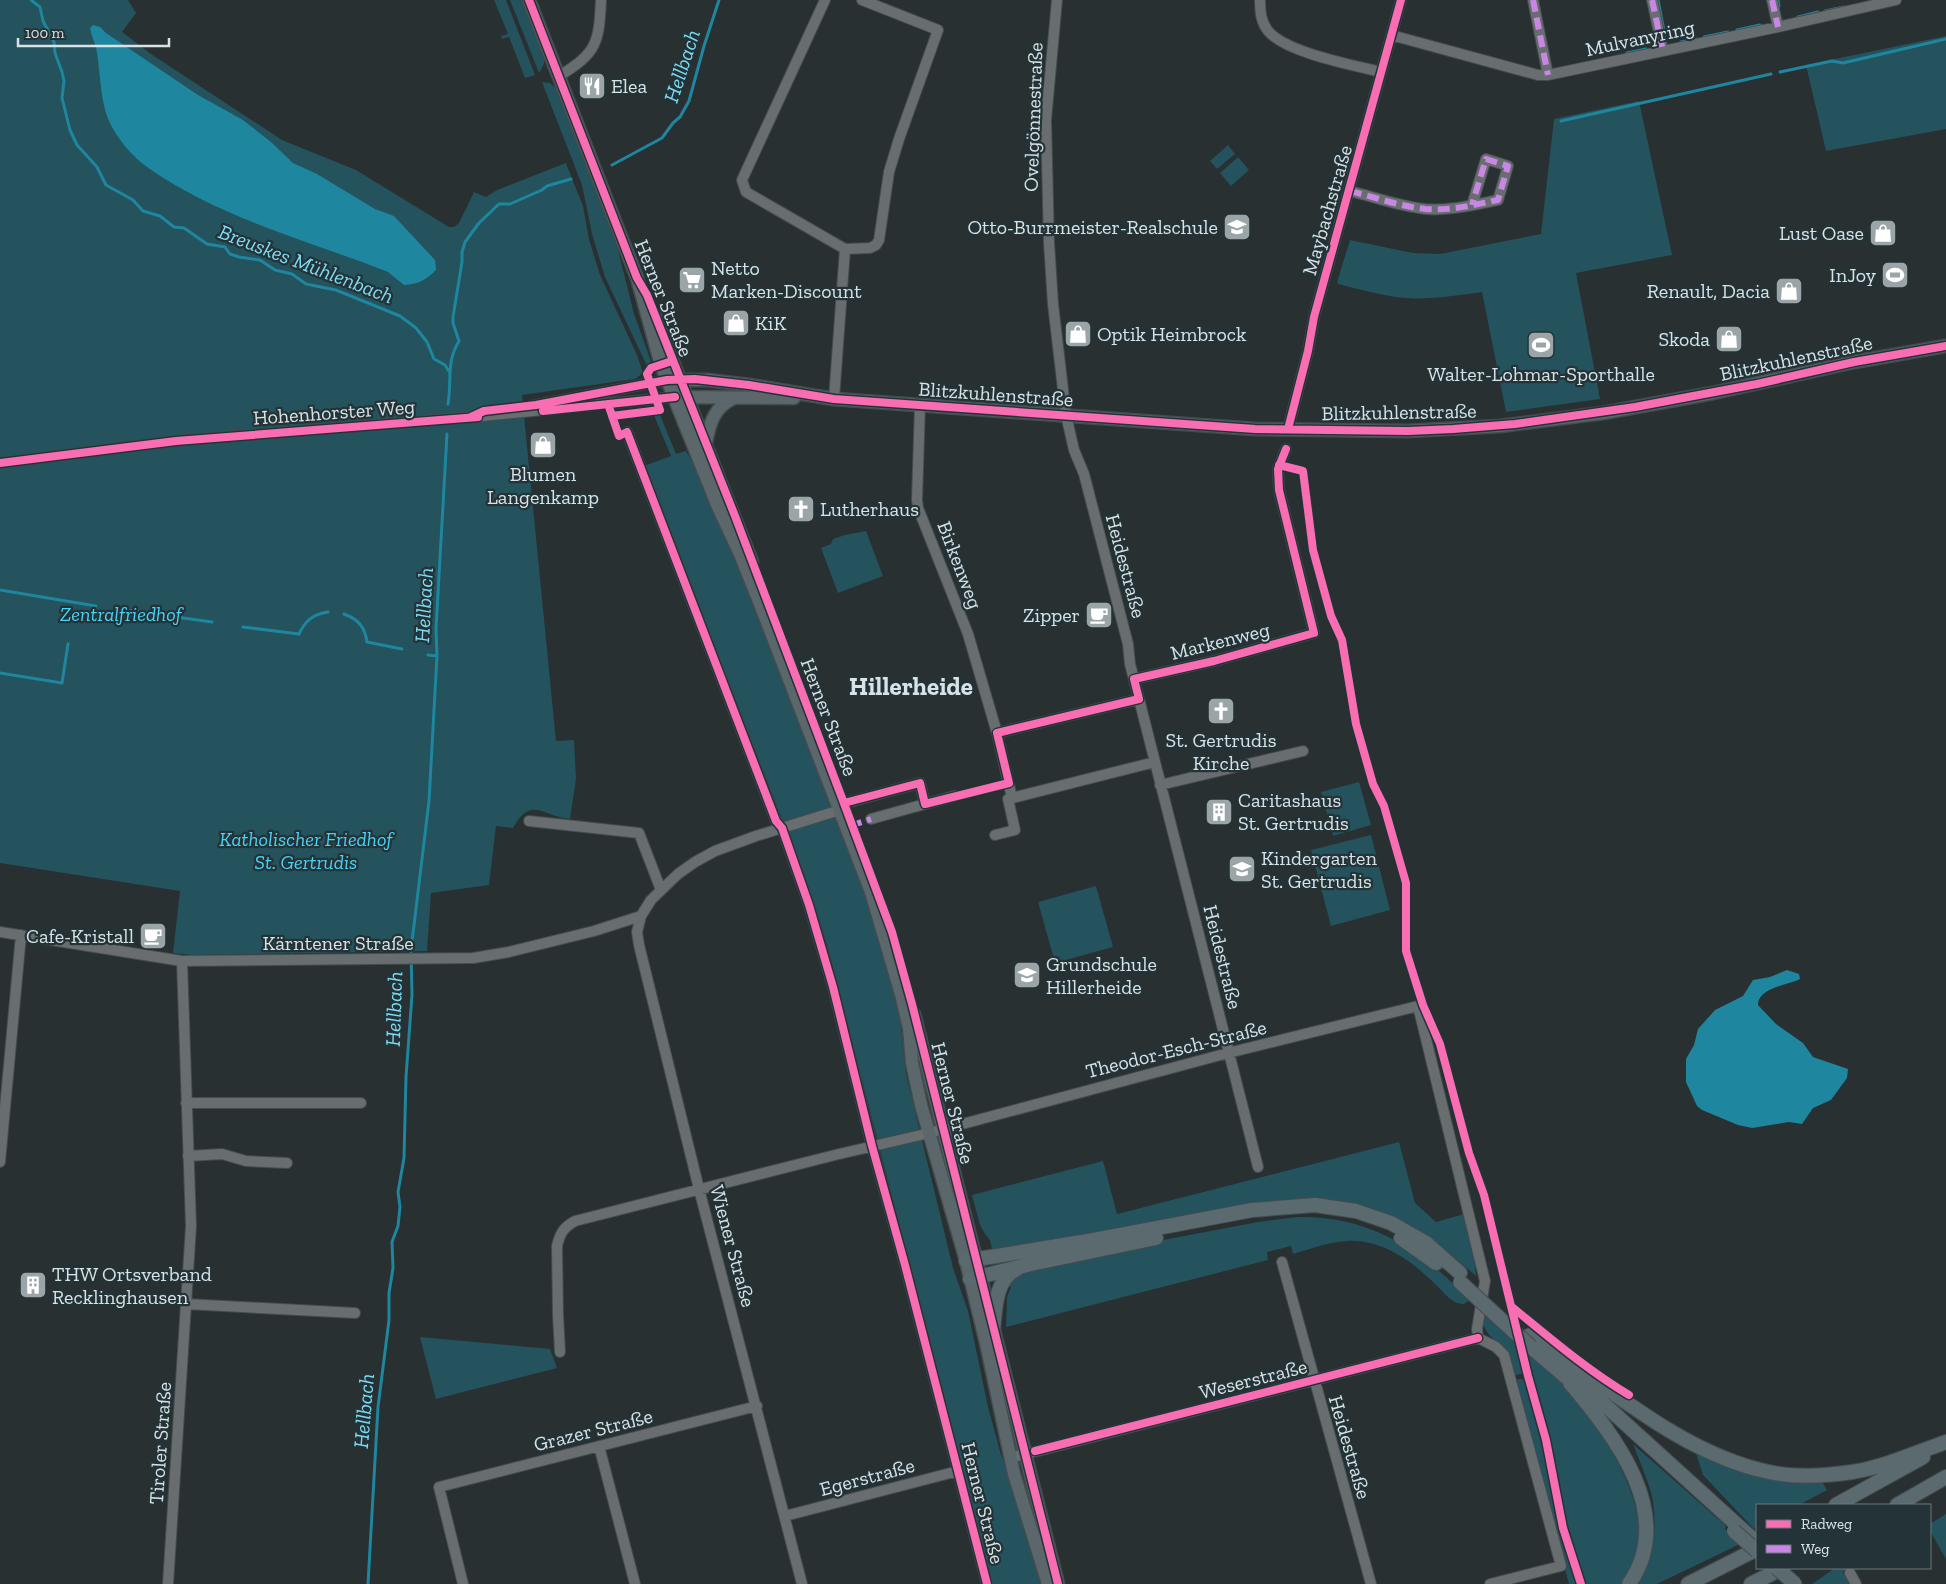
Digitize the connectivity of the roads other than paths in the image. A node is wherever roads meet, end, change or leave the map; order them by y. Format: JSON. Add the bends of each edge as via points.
{"nodes":[{"id":1,"x":529,"y":0,"type":"edge"},
{"id":2,"x":601,"y":0,"type":"edge"},
{"id":3,"x":825,"y":0,"type":"edge"},
{"id":4,"x":862,"y":0,"type":"edge"},
{"id":5,"x":1057,"y":0,"type":"edge"},
{"id":6,"x":1260,"y":0,"type":"edge"},
{"id":7,"x":1401,"y":0,"type":"edge"},
{"id":8,"x":1533,"y":0,"type":"edge"},
{"id":9,"x":1652,"y":0,"type":"edge"},
{"id":10,"x":1772,"y":0,"type":"edge"},
{"id":11,"x":1896,"y":0,"type":"edge"},
{"id":12,"x":1778,"y":27,"type":"junction"},
{"id":13,"x":1391,"y":35,"type":"junction"},
{"id":14,"x":1664,"y":51,"type":"junction"},
{"id":15,"x":1381,"y":72,"type":"junction"},
{"id":16,"x":559,"y":76,"type":"junction"},
{"id":17,"x":1548,"y":76,"type":"junction"},
{"id":18,"x":1350,"y":190,"type":"junction"},
{"id":19,"x":1472,"y":205,"type":"junction"},
{"id":20,"x":846,"y":249,"type":"junction"},
{"id":21,"x":1946,"y":346,"type":"edge"},
{"id":22,"x":673,"y":380,"type":"junction"},
{"id":23,"x":681,"y":397,"type":"junction"},
{"id":24,"x":736,"y":398,"type":"junction"},
{"id":25,"x":834,"y":399,"type":"junction"},
{"id":26,"x":920,"y":405,"type":"junction"},
{"id":27,"x":1066,"y":415,"type":"junction"},
{"id":28,"x":471,"y":417,"type":"junction"},
{"id":29,"x":1288,"y":429,"type":"junction"},
{"id":30,"x":627,"y":432,"type":"dead end"},
{"id":31,"x":706,"y":442,"type":"junction"},
{"id":32,"x":1286,"y":449,"type":"dead end"},
{"id":33,"x":0,"y":463,"type":"edge"},
{"id":34,"x":1134,"y":679,"type":"junction"},
{"id":35,"x":1139,"y":699,"type":"junction"},
{"id":36,"x":997,"y":733,"type":"junction"},
{"id":37,"x":1303,"y":751,"type":"dead end"},
{"id":38,"x":1155,"y":762,"type":"junction"},
{"id":39,"x":1160,"y":785,"type":"junction"},
{"id":40,"x":955,"y":796,"type":"dead end"},
{"id":41,"x":1012,"y":798,"type":"junction"},
{"id":42,"x":925,"y":804,"type":"junction"},
{"id":43,"x":841,"y":806,"type":"junction"},
{"id":44,"x":871,"y":819,"type":"dead end"},
{"id":45,"x":529,"y":821,"type":"dead end"},
{"id":46,"x":782,"y":828,"type":"junction"},
{"id":47,"x":995,"y":835,"type":"dead end"},
{"id":48,"x":661,"y":890,"type":"junction"},
{"id":49,"x":640,"y":916,"type":"junction"},
{"id":50,"x":0,"y":932,"type":"edge"},
{"id":51,"x":21,"y":935,"type":"junction"},
{"id":52,"x":182,"y":961,"type":"junction"},
{"id":53,"x":1228,"y":1053,"type":"junction"},
{"id":54,"x":360,"y":1102,"type":"dead end"},
{"id":55,"x":186,"y":1103,"type":"junction"},
{"id":56,"x":942,"y":1128,"type":"junction"},
{"id":57,"x":928,"y":1133,"type":"junction"},
{"id":58,"x":872,"y":1146,"type":"junction"},
{"id":59,"x":188,"y":1156,"type":"junction"},
{"id":60,"x":0,"y":1162,"type":"edge"},
{"id":61,"x":287,"y":1163,"type":"dead end"},
{"id":62,"x":1258,"y":1167,"type":"dead end"},
{"id":63,"x":699,"y":1189,"type":"junction"},
{"id":64,"x":971,"y":1259,"type":"junction"},
{"id":65,"x":1282,"y":1262,"type":"dead end"},
{"id":66,"x":1031,"y":1264,"type":"junction"},
{"id":67,"x":975,"y":1277,"type":"junction"},
{"id":68,"x":1460,"y":1278,"type":"junction"},
{"id":69,"x":186,"y":1304,"type":"junction"},
{"id":70,"x":355,"y":1314,"type":"dead end"},
{"id":71,"x":993,"y":1330,"type":"junction"},
{"id":72,"x":1478,"y":1338,"type":"junction"},
{"id":73,"x":1530,"y":1341,"type":"junction"},
{"id":74,"x":560,"y":1352,"type":"dead end"},
{"id":75,"x":1558,"y":1369,"type":"junction"},
{"id":76,"x":1314,"y":1381,"type":"junction"},
{"id":77,"x":756,"y":1406,"type":"junction"},
{"id":78,"x":1946,"y":1443,"type":"edge"},
{"id":79,"x":599,"y":1446,"type":"junction"},
{"id":80,"x":1025,"y":1453,"type":"junction"},
{"id":81,"x":1010,"y":1458,"type":"junction"},
{"id":82,"x":958,"y":1471,"type":"junction"},
{"id":83,"x":1946,"y":1477,"type":"edge"},
{"id":84,"x":1838,"y":1504,"type":"edge"},
{"id":85,"x":1899,"y":1504,"type":"edge"},
{"id":86,"x":785,"y":1516,"type":"junction"},
{"id":87,"x":1737,"y":1529,"type":"junction"},
{"id":88,"x":1756,"y":1541,"type":"edge"},
{"id":89,"x":1756,"y":1549,"type":"edge"},
{"id":90,"x":1756,"y":1550,"type":"edge"},
{"id":91,"x":1778,"y":1569,"type":"edge"},
{"id":92,"x":1782,"y":1569,"type":"edge"},
{"id":93,"x":1785,"y":1569,"type":"edge"},
{"id":94,"x":1850,"y":1573,"type":"dead end"},
{"id":95,"x":168,"y":1584,"type":"edge"},
{"id":96,"x":463,"y":1584,"type":"edge"},
{"id":97,"x":635,"y":1584,"type":"edge"},
{"id":98,"x":802,"y":1584,"type":"edge"},
{"id":99,"x":987,"y":1584,"type":"edge"},
{"id":100,"x":1048,"y":1584,"type":"edge"},
{"id":101,"x":1058,"y":1584,"type":"edge"},
{"id":102,"x":1371,"y":1584,"type":"edge"},
{"id":103,"x":1490,"y":1584,"type":"edge"},
{"id":104,"x":1629,"y":1584,"type":"edge"},
{"id":105,"x":1688,"y":1584,"type":"edge"},
{"id":106,"x":1751,"y":1584,"type":"edge"},
{"id":107,"x":1795,"y":1584,"type":"edge"},
{"id":108,"x":1803,"y":1584,"type":"edge"},
{"id":109,"x":1856,"y":1584,"type":"edge"}],
"edges":[{"from":1,"to":16,"type":"main road","name":"Herner Straße"},
{"from":2,"to":16,"type":"street","via":[[598,38],[591,52],[577,66]]},
{"from":3,"to":20,"type":"street","via":[[742,180],[746,192]]},
{"from":4,"to":20,"type":"street","via":[[938,30],[889,172],[879,240],[870,248]]},
{"from":5,"to":27,"type":"street","name":"Ovelgönnestraße","via":[[1046,120],[1052,304]]},
{"from":6,"to":15,"type":"street","via":[[1262,19],[1277,40]]},
{"from":7,"to":13,"type":"street","name":"Maybachstraße"},
{"from":8,"to":17,"type":"street"},
{"from":9,"to":14,"type":"street"},
{"from":10,"to":12,"type":"street"},
{"from":11,"to":12,"type":"street","name":"Mulvanyring"},
{"from":12,"to":14,"type":"street","name":"Mulvanyring"},
{"from":13,"to":15,"type":"street","name":"Maybachstraße"},
{"from":13,"to":17,"type":"street","name":"Mulvanyring"},
{"from":14,"to":17,"type":"street","name":"Mulvanyring"},
{"from":15,"to":18,"type":"street","name":"Maybachstraße"},
{"from":16,"to":22,"type":"main road","name":"Herner Straße","via":[[637,278],[658,355]]},
{"from":18,"to":19,"type":"street","via":[[1426,209]]},
{"from":18,"to":29,"type":"street","name":"Maybachstraße","via":[[1314,317]]},
{"from":19,"to":19,"type":"street","via":[[1498,200],[1508,166],[1486,159]]},
{"from":20,"to":25,"type":"street"},
{"from":21,"to":29,"type":"main road","name":"Blitzkuhlenstraße","via":[[1635,407],[1515,424],[1414,430]]},
{"from":22,"to":23,"type":"main road","name":"Herner Straße"},
{"from":22,"to":25,"type":"main road","name":"Blitzkuhlenstraße","via":[[749,385]]},
{"from":22,"to":28,"type":"street","name":"Hohenhorster Weg","via":[[484,411]]},
{"from":23,"to":24,"type":"main road"},
{"from":23,"to":28,"type":"street","name":"Hohenhorster Weg"},
{"from":23,"to":31,"type":"main road","name":"Herner Straße"},
{"from":23,"to":43,"type":"main road","name":"Herner Straße","via":[[718,507]]},
{"from":24,"to":25,"type":"main road"},
{"from":24,"to":31,"type":"main road","via":[[719,408],[711,420]]},
{"from":25,"to":26,"type":"main road","name":"Blitzkuhlenstraße"},
{"from":26,"to":27,"type":"main road","name":"Blitzkuhlenstraße"},
{"from":26,"to":36,"type":"street","name":"Birkenweg","via":[[917,500],[968,634]]},
{"from":27,"to":29,"type":"main road","name":"Blitzkuhlenstraße"},
{"from":27,"to":34,"type":"street","name":"Heidestraße","via":[[1128,644]]},
{"from":28,"to":33,"type":"street","name":"Hohenhorster Weg","via":[[176,441]]},
{"from":30,"to":46,"type":"street","name":"Herner Straße","via":[[776,821]]},
{"from":31,"to":43,"type":"main road","name":"Herner Straße"},
{"from":32,"to":34,"type":"street","name":"Markenweg","via":[[1278,469],[1279,490],[1314,633]]},
{"from":34,"to":35,"type":"street","name":"Heidestraße"},
{"from":35,"to":36,"type":"street"},
{"from":35,"to":38,"type":"street","name":"Heidestraße"},
{"from":36,"to":41,"type":"street","name":"Birkenweg"},
{"from":37,"to":39,"type":"street"},
{"from":38,"to":39,"type":"street","name":"Heidestraße"},
{"from":38,"to":41,"type":"street"},
{"from":39,"to":53,"type":"street","name":"Heidestraße"},
{"from":40,"to":42,"type":"street"},
{"from":41,"to":47,"type":"street","name":"Birkenweg","via":[[1008,799],[1016,830]]},
{"from":42,"to":43,"type":"street","via":[[920,783]]},
{"from":42,"to":44,"type":"street"},
{"from":43,"to":46,"type":"street"},
{"from":43,"to":56,"type":"main road","name":"Herner Straße","via":[[892,932]]},
{"from":43,"to":57,"type":"main road","name":"Herner Straße","via":[[901,994]]},
{"from":45,"to":48,"type":"street","via":[[639,832]]},
{"from":46,"to":48,"type":"street","via":[[715,851],[695,862]]},
{"from":46,"to":58,"type":"street","name":"Herner Straße","via":[[833,987]]},
{"from":48,"to":49,"type":"street"},
{"from":49,"to":52,"type":"street","name":"Kärntener Straße","via":[[594,931],[473,958]]},
{"from":49,"to":63,"type":"street","name":"Wiener Straße","via":[[639,945]]},
{"from":50,"to":51,"type":"street","name":"Kärntener Straße"},
{"from":51,"to":52,"type":"street","name":"Kärntener Straße"},
{"from":51,"to":60,"type":"street"},
{"from":52,"to":55,"type":"street","name":"Tiroler Straße"},
{"from":53,"to":56,"type":"street","name":"Theodor-Esch-Straße"},
{"from":53,"to":62,"type":"street","name":"Heidestraße"},
{"from":53,"to":72,"type":"street","name":"Theodor-Esch-Straße","via":[[1418,1006],[1484,1281]]},
{"from":54,"to":55,"type":"street"},
{"from":55,"to":59,"type":"street","name":"Tiroler Straße"},
{"from":56,"to":57,"type":"street","name":"Theodor-Esch-Straße"},
{"from":56,"to":64,"type":"main road","name":"Herner Straße"},
{"from":57,"to":58,"type":"street","name":"Theodor-Esch-Straße"},
{"from":57,"to":64,"type":"main road","name":"Herner Straße"},
{"from":58,"to":63,"type":"street","name":"Theodor-Esch-Straße"},
{"from":58,"to":82,"type":"street","name":"Herner Straße"},
{"from":59,"to":61,"type":"street","via":[[222,1154],[246,1161]]},
{"from":59,"to":69,"type":"street","name":"Tiroler Straße","via":[[191,1226]]},
{"from":63,"to":74,"type":"street","name":"Theodor-Esch-Straße","via":[[566,1226],[558,1246]]},
{"from":63,"to":77,"type":"street","name":"Wiener Straße"},
{"from":64,"to":67,"type":"main road","name":"Herner Straße"},
{"from":64,"to":68,"type":"highway","via":[[1252,1210],[1315,1205],[1356,1211],[1392,1224],[1426,1243]]},
{"from":65,"to":76,"type":"street","name":"Heidestraße"},
{"from":66,"to":67,"type":"highway"},
{"from":66,"to":68,"type":"highway","via":[[1249,1219],[1324,1215],[1364,1222],[1392,1233]]},
{"from":66,"to":71,"type":"highway","via":[[1005,1278],[996,1298]]},
{"from":67,"to":71,"type":"main road","name":"Herner Straße"},
{"from":67,"to":81,"type":"main road","name":"Herner Straße"},
{"from":68,"to":73,"type":"highway"},
{"from":69,"to":70,"type":"street"},
{"from":69,"to":95,"type":"street","name":"Tiroler Straße"},
{"from":71,"to":80,"type":"main road","name":"Herner Straße"},
{"from":72,"to":76,"type":"street","name":"Weserstraße"},
{"from":72,"to":103,"type":"street","via":[[1504,1355],[1560,1566]]},
{"from":73,"to":75,"type":"highway"},
{"from":73,"to":78,"type":"highway","via":[[1701,1449],[1769,1472],[1798,1476],[1852,1472]]},
{"from":73,"to":87,"type":"highway","via":[[1552,1357]]},
{"from":75,"to":87,"type":"highway"},
{"from":75,"to":104,"type":"highway","via":[[1597,1416],[1639,1488],[1645,1510],[1646,1544],[1638,1570]]},
{"from":76,"to":80,"type":"street","name":"Weserstraße"},
{"from":76,"to":102,"type":"street","name":"Heidestraße"},
{"from":77,"to":79,"type":"street","name":"Grazer Straße"},
{"from":77,"to":86,"type":"street","name":"Wiener Straße"},
{"from":78,"to":84,"type":"highway"},
{"from":79,"to":96,"type":"street","name":"Grazer Straße","via":[[439,1487]]},
{"from":79,"to":97,"type":"street"},
{"from":80,"to":81,"type":"street","name":"Weserstraße"},
{"from":80,"to":101,"type":"main road","name":"Herner Straße"},
{"from":81,"to":100,"type":"main road","name":"Herner Straße"},
{"from":82,"to":86,"type":"street","name":"Egerstraße"},
{"from":82,"to":99,"type":"street","name":"Herner Straße"},
{"from":83,"to":85,"type":"highway"},
{"from":86,"to":98,"type":"street","name":"Wiener Straße"},
{"from":87,"to":88,"type":"highway"},
{"from":87,"to":89,"type":"highway","bridge":true},
{"from":90,"to":105,"type":"highway"},
{"from":91,"to":107,"type":"highway","bridge":true},
{"from":92,"to":106,"type":"highway"},
{"from":93,"to":108,"type":"highway"},
{"from":94,"to":109,"type":"street"}]}
